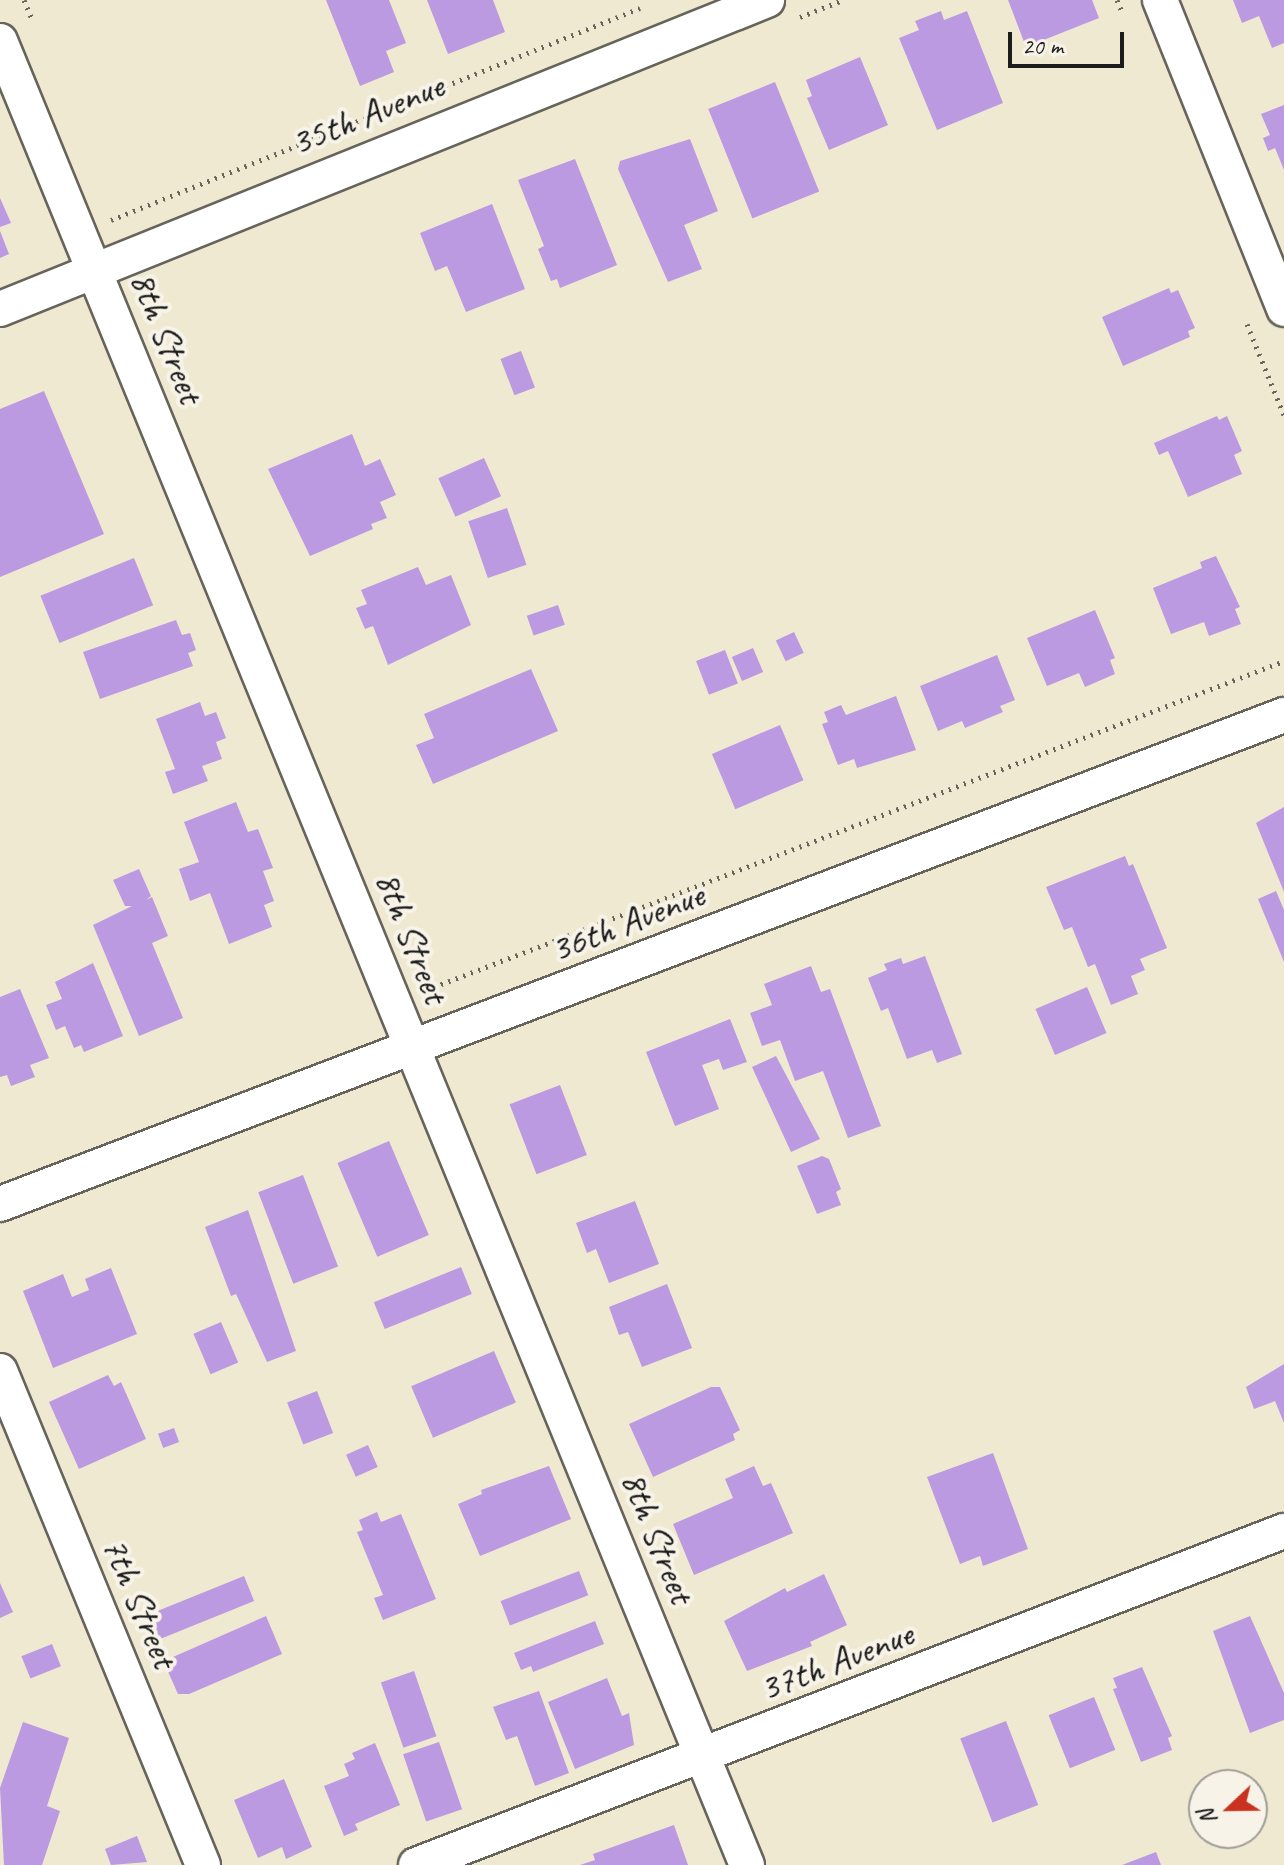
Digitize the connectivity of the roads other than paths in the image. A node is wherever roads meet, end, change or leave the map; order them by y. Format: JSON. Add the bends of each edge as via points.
{"nodes":[{"id":1,"x":767,"y":0,"type":"edge"},
{"id":2,"x":1160,"y":0,"type":"edge"},
{"id":3,"x":0,"y":41,"type":"edge"},
{"id":4,"x":95,"y":272,"type":"junction"},
{"id":5,"x":0,"y":309,"type":"edge"},
{"id":6,"x":1284,"y":309,"type":"edge"},
{"id":7,"x":1284,"y":715,"type":"edge"},
{"id":8,"x":413,"y":1049,"type":"junction"},
{"id":9,"x":0,"y":1204,"type":"edge"},
{"id":10,"x":0,"y":1371,"type":"edge"},
{"id":11,"x":1284,"y":1531,"type":"edge"},
{"id":12,"x":702,"y":1757,"type":"junction"},
{"id":13,"x":203,"y":1865,"type":"edge"},
{"id":14,"x":416,"y":1865,"type":"edge"},
{"id":15,"x":747,"y":1865,"type":"edge"}],
"edges":[{"from":1,"to":4,"type":"street","name":"35th Avenue","via":[[157,242]]},
{"from":2,"to":6,"type":"street"},
{"from":3,"to":4,"type":"street","name":"8th Street"},
{"from":4,"to":5,"type":"street","name":"35th Avenue"},
{"from":4,"to":8,"type":"street","name":"8th Street"},
{"from":7,"to":8,"type":"street","name":"36th Avenue"},
{"from":8,"to":9,"type":"street","name":"36th Avenue"},
{"from":8,"to":12,"type":"street","name":"8th Street"},
{"from":10,"to":13,"type":"street","name":"7th Street"},
{"from":11,"to":12,"type":"street","name":"37th Avenue"},
{"from":12,"to":14,"type":"street","name":"37th Avenue"},
{"from":12,"to":15,"type":"street","name":"8th Street"}]}
